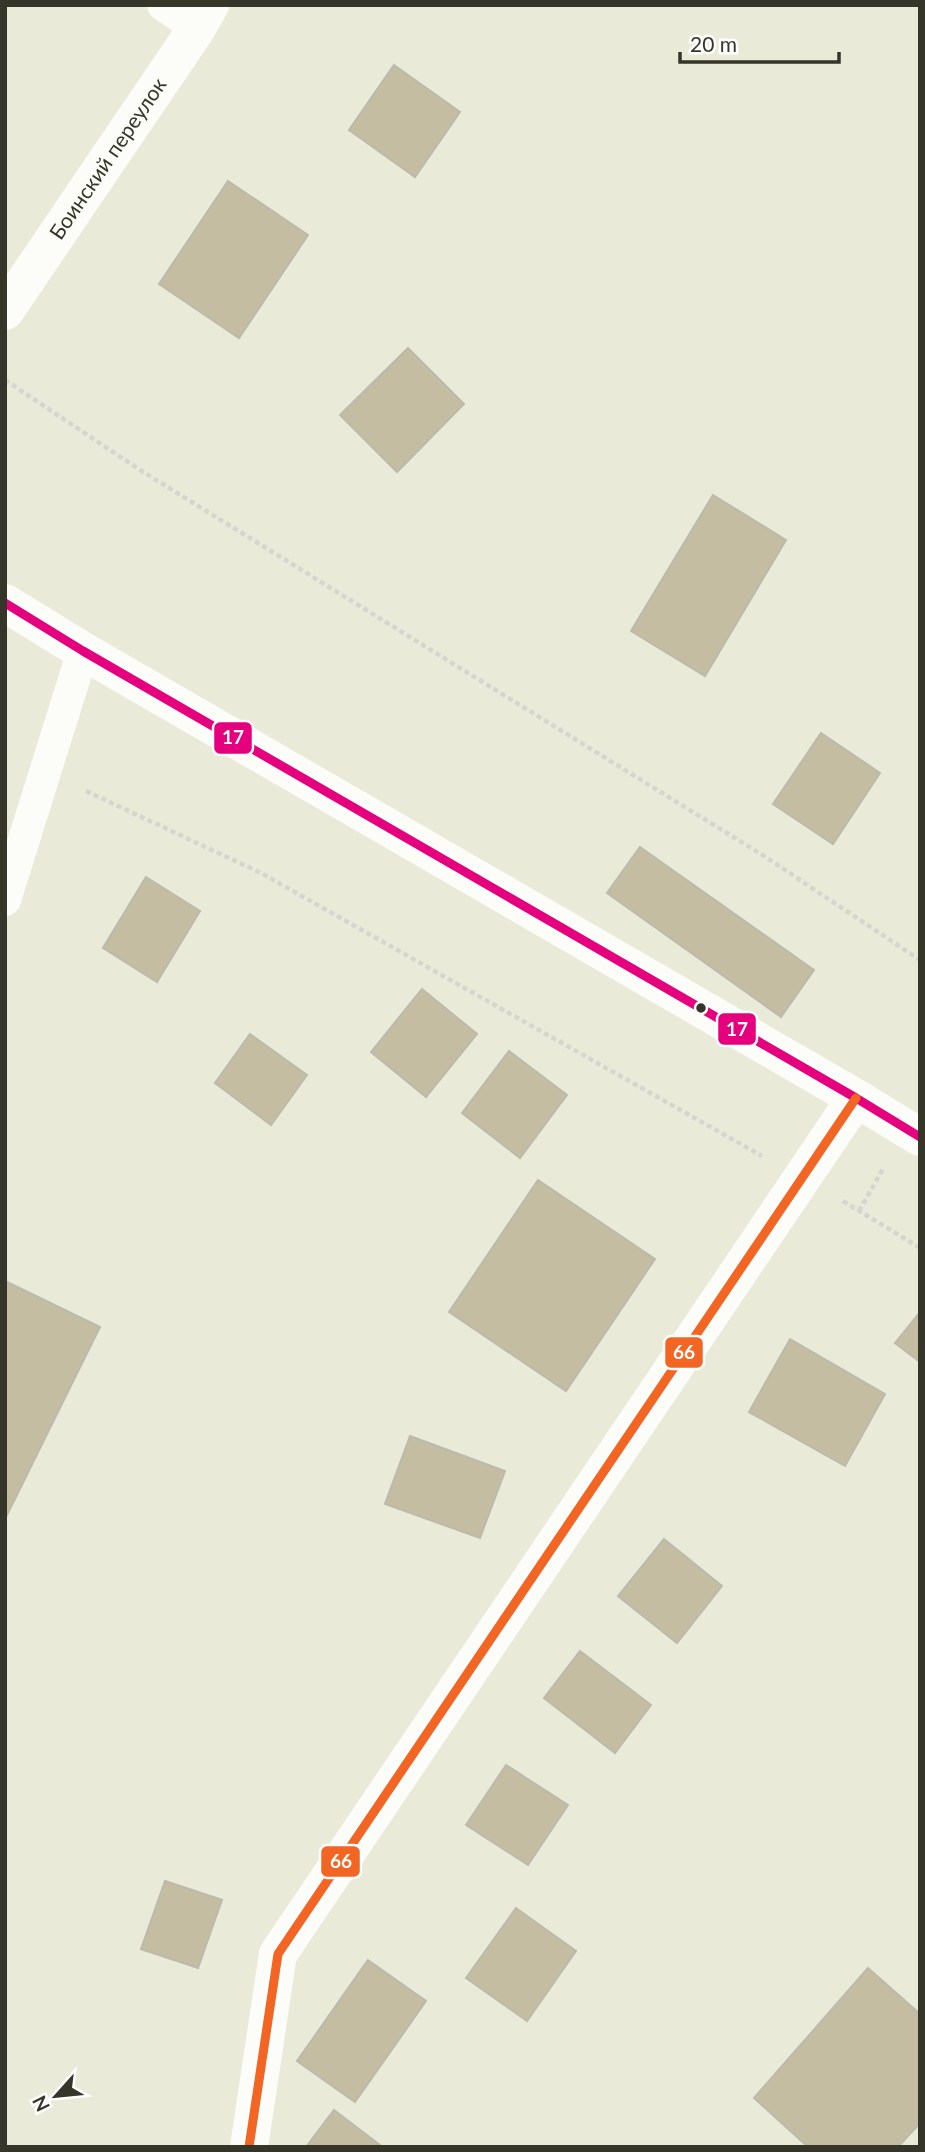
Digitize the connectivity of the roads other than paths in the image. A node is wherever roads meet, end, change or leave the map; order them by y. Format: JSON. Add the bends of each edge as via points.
{"nodes":[{"id":1,"x":163,"y":5,"type":"edge"},
{"id":2,"x":203,"y":17,"type":"edge"},
{"id":3,"x":5,"y":311,"type":"edge"},
{"id":4,"x":5,"y":603,"type":"edge"},
{"id":5,"x":83,"y":652,"type":"junction"},
{"id":6,"x":5,"y":900,"type":"edge"},
{"id":7,"x":856,"y":1098,"type":"junction"},
{"id":8,"x":920,"y":1137,"type":"edge"},
{"id":9,"x":249,"y":2147,"type":"edge"}],
"edges":[{"from":1,"to":2,"type":"lane"},
{"from":2,"to":3,"type":"street","name":"Боинский переулок"},
{"from":4,"to":5,"type":"street"},
{"from":5,"to":6,"type":"lane"},
{"from":5,"to":7,"type":"street"},
{"from":7,"to":8,"type":"street"},
{"from":7,"to":9,"type":"street","via":[[278,1954]]}]}
